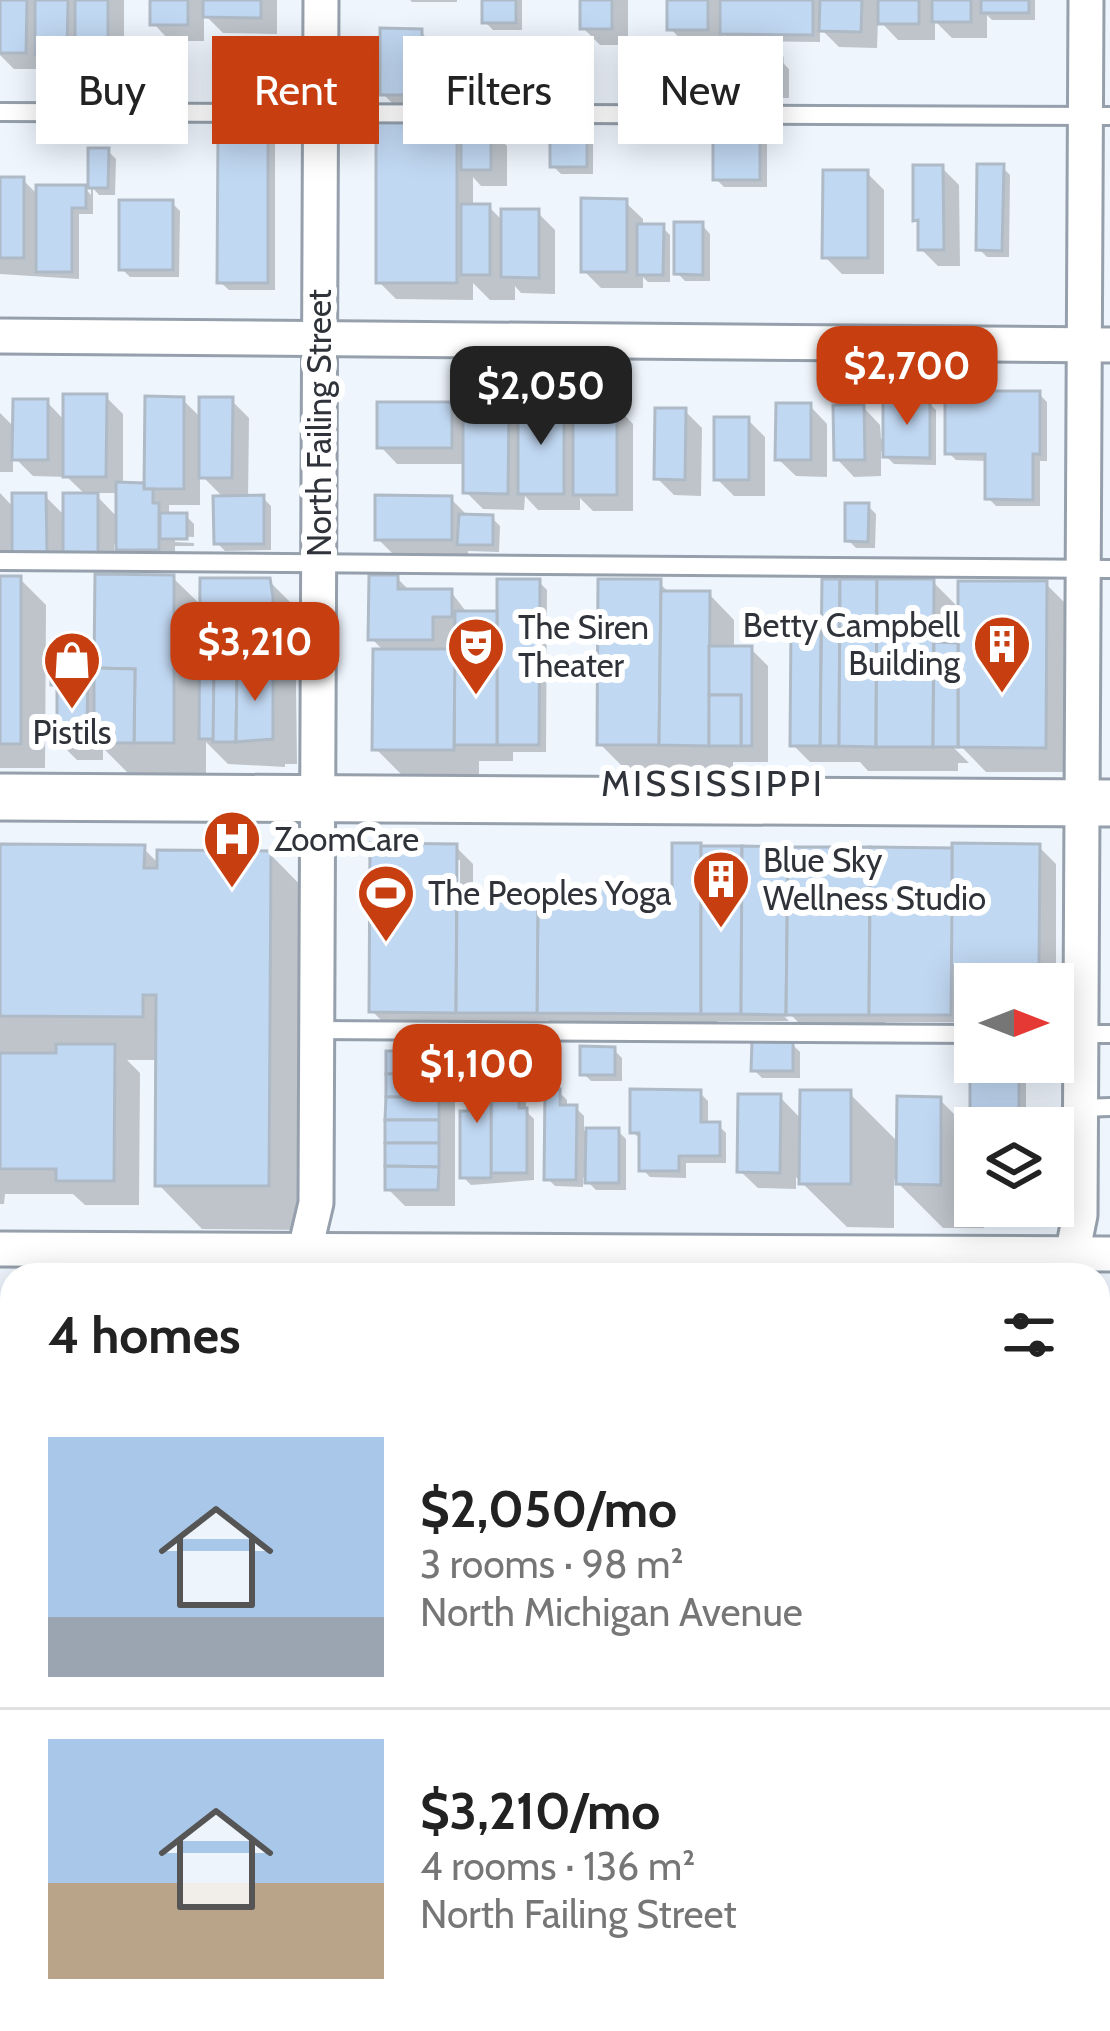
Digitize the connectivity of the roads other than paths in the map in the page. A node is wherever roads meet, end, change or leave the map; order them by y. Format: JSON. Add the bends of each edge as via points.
{"nodes":[{"id":1,"x":321,"y":0,"type":"edge"},
{"id":2,"x":1086,"y":0,"type":"edge"},
{"id":3,"x":321,"y":36,"type":"edge"},
{"id":4,"x":0,"y":112,"type":"edge"},
{"id":5,"x":212,"y":113,"type":"edge"},
{"id":6,"x":379,"y":113,"type":"edge"},
{"id":7,"x":1098,"y":116,"type":"edge"},
{"id":8,"x":321,"y":144,"type":"edge"},
{"id":9,"x":0,"y":336,"type":"edge"},
{"id":10,"x":320,"y":338,"type":"junction"},
{"id":11,"x":1098,"y":345,"type":"edge"},
{"id":12,"x":0,"y":561,"type":"edge"},
{"id":13,"x":319,"y":562,"type":"junction"},
{"id":14,"x":1097,"y":569,"type":"edge"},
{"id":15,"x":0,"y":797,"type":"edge"},
{"id":16,"x":318,"y":799,"type":"junction"},
{"id":17,"x":1096,"y":803,"type":"edge"},
{"id":18,"x":316,"y":1030,"type":"junction"},
{"id":19,"x":954,"y":1034,"type":"edge"},
{"id":20,"x":1081,"y":1034,"type":"edge"},
{"id":21,"x":1095,"y":1107,"type":"edge"},
{"id":22,"x":0,"y":1249,"type":"edge"},
{"id":23,"x":1110,"y":1254,"type":"edge"},
{"id":24,"x":302,"y":1263,"type":"edge"},
{"id":25,"x":1070,"y":1263,"type":"edge"},
{"id":26,"x":1077,"y":1263,"type":"edge"}],
"edges":[{"from":1,"to":3,"type":"street","name":"North Failing Street"},
{"from":2,"to":7,"type":"street"},
{"from":4,"to":5,"type":"lane"},
{"from":6,"to":7,"type":"lane"},
{"from":7,"to":11,"type":"street"},
{"from":8,"to":10,"type":"street","name":"North Failing Street"},
{"from":9,"to":10,"type":"street"},
{"from":10,"to":11,"type":"street"},
{"from":10,"to":13,"type":"street","name":"North Failing Street"},
{"from":11,"to":14,"type":"street"},
{"from":12,"to":13,"type":"lane"},
{"from":13,"to":14,"type":"lane"},
{"from":13,"to":16,"type":"street","name":"North Failing Street"},
{"from":14,"to":17,"type":"street"},
{"from":15,"to":16,"type":"street"},
{"from":16,"to":17,"type":"street"},
{"from":16,"to":18,"type":"street","name":"North Failing Street"},
{"from":17,"to":20,"type":"street"},
{"from":18,"to":19,"type":"lane"},
{"from":18,"to":24,"type":"street","name":"North Failing Street","via":[[316,1203]]},
{"from":20,"to":21,"type":"street"},
{"from":21,"to":25,"type":"street"},
{"from":22,"to":24,"type":"street"},
{"from":23,"to":26,"type":"street"}]}
